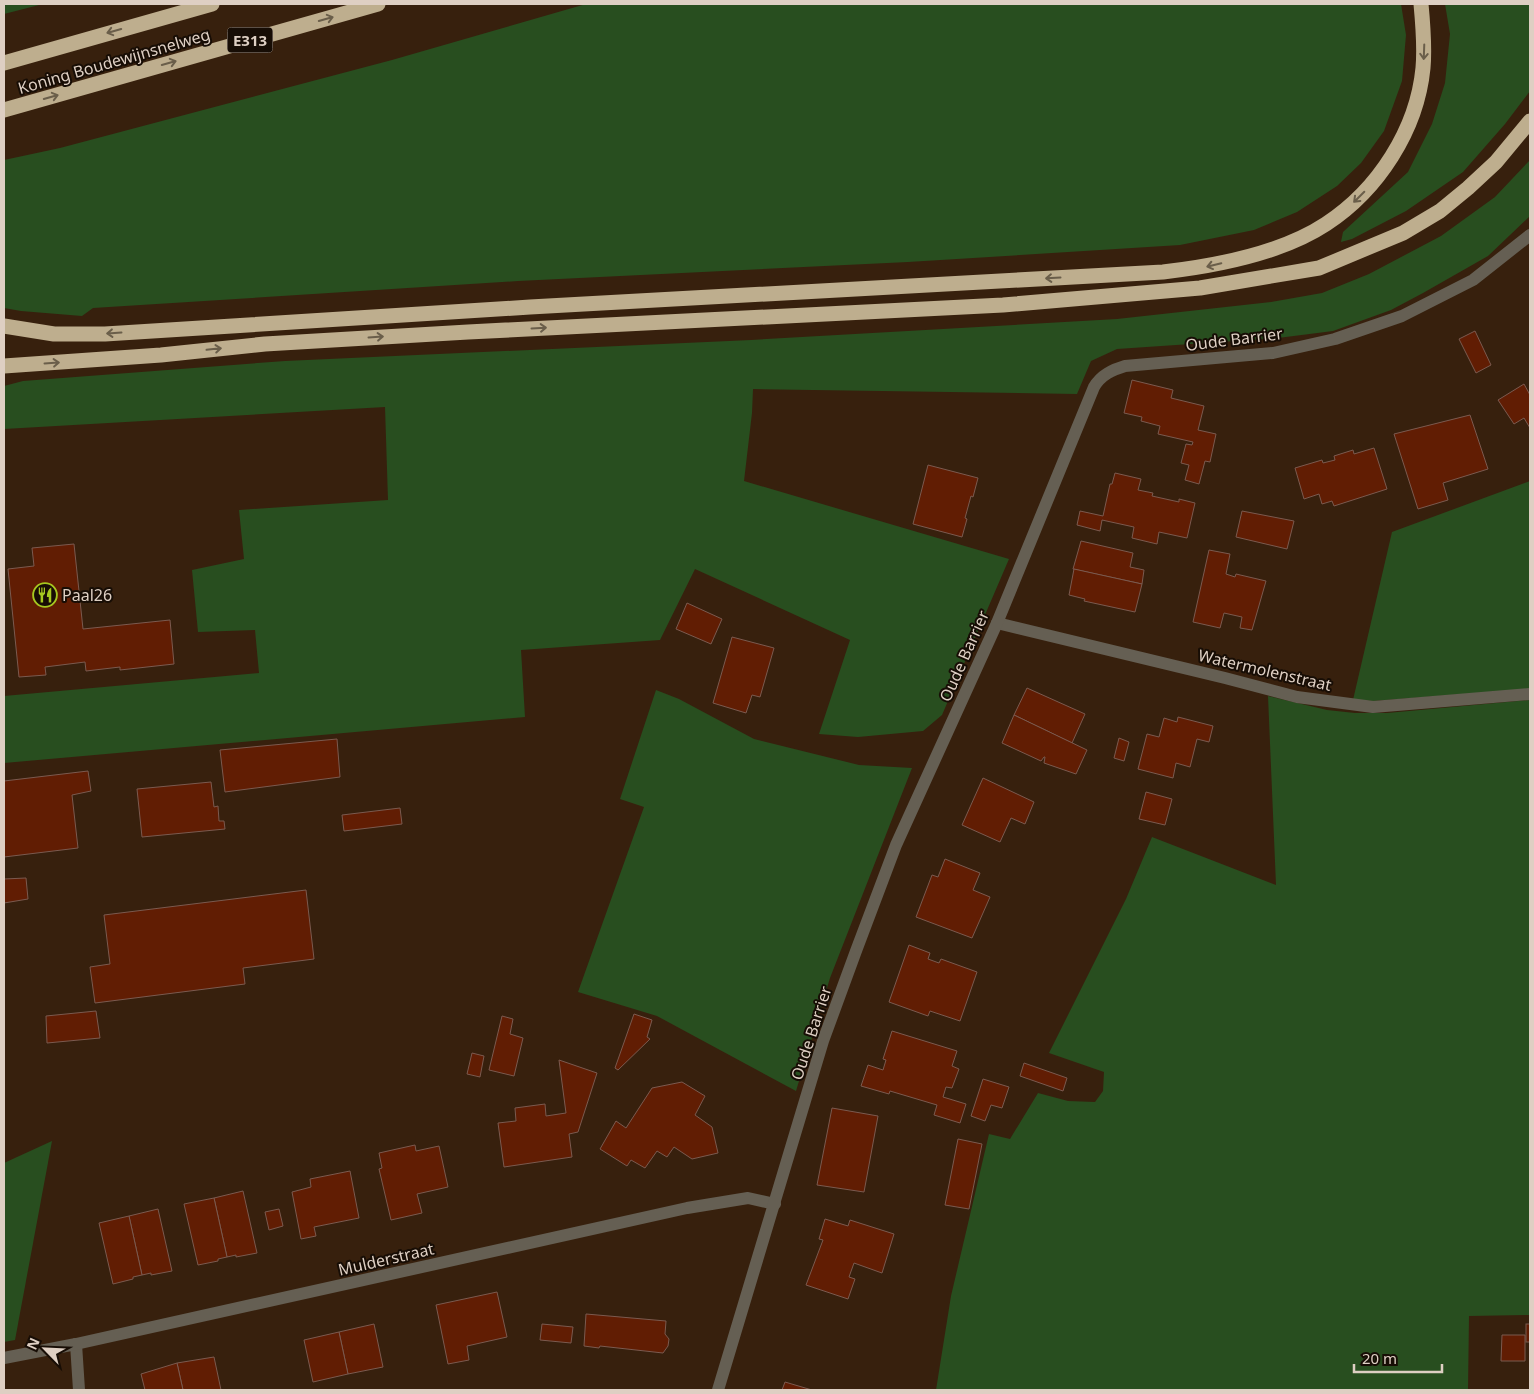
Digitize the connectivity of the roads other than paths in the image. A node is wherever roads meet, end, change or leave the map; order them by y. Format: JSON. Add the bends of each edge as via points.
{"nodes":[{"id":1,"x":212,"y":4,"type":"edge"},
{"id":2,"x":378,"y":4,"type":"edge"},
{"id":3,"x":1421,"y":4,"type":"edge"},
{"id":4,"x":4,"y":63,"type":"edge"},
{"id":5,"x":4,"y":110,"type":"edge"},
{"id":6,"x":1530,"y":121,"type":"edge"},
{"id":7,"x":1530,"y":235,"type":"edge"},
{"id":8,"x":4,"y":326,"type":"edge"},
{"id":9,"x":4,"y":366,"type":"edge"},
{"id":10,"x":997,"y":623,"type":"junction"},
{"id":11,"x":1530,"y":694,"type":"edge"},
{"id":12,"x":775,"y":1204,"type":"junction"},
{"id":13,"x":76,"y":1344,"type":"junction"},
{"id":14,"x":4,"y":1358,"type":"edge"},
{"id":15,"x":79,"y":1390,"type":"edge"},
{"id":16,"x":718,"y":1390,"type":"edge"}],
"edges":[{"from":1,"to":4,"type":"highway","name":"Koning Boudewijnsnelweg","one_way":true},
{"from":5,"to":2,"type":"highway","name":"Koning Boudewijnsnelweg","number":"E313","one_way":true},
{"from":3,"to":8,"type":"highway","one_way":true,"via":[[1424,36],[1419,89],[1404,137],[1387,165],[1367,190],[1325,225],[1238,259],[1164,272],[105,334],[54,334]]},
{"from":9,"to":6,"type":"highway","one_way":true,"via":[[265,344],[1003,305],[1200,288],[1319,268],[1403,233],[1440,211],[1468,188],[1496,162]]},
{"from":7,"to":10,"type":"street","name":"Oude Barrier","via":[[1473,280],[1402,316],[1334,339],[1273,352],[1125,366],[1099,379]]},
{"from":10,"to":11,"type":"street","name":"Watermolenstraat","via":[[1298,697],[1373,708]]},
{"from":10,"to":12,"type":"street","name":"Oude Barrier","via":[[896,845],[823,1041]]},
{"from":12,"to":13,"type":"street","name":"Mulderstraat","via":[[748,1198],[687,1208]]},
{"from":12,"to":16,"type":"street","name":"Oude Barrier"},
{"from":13,"to":14,"type":"street","name":"Mulderstraat"},
{"from":13,"to":15,"type":"street"}]}
